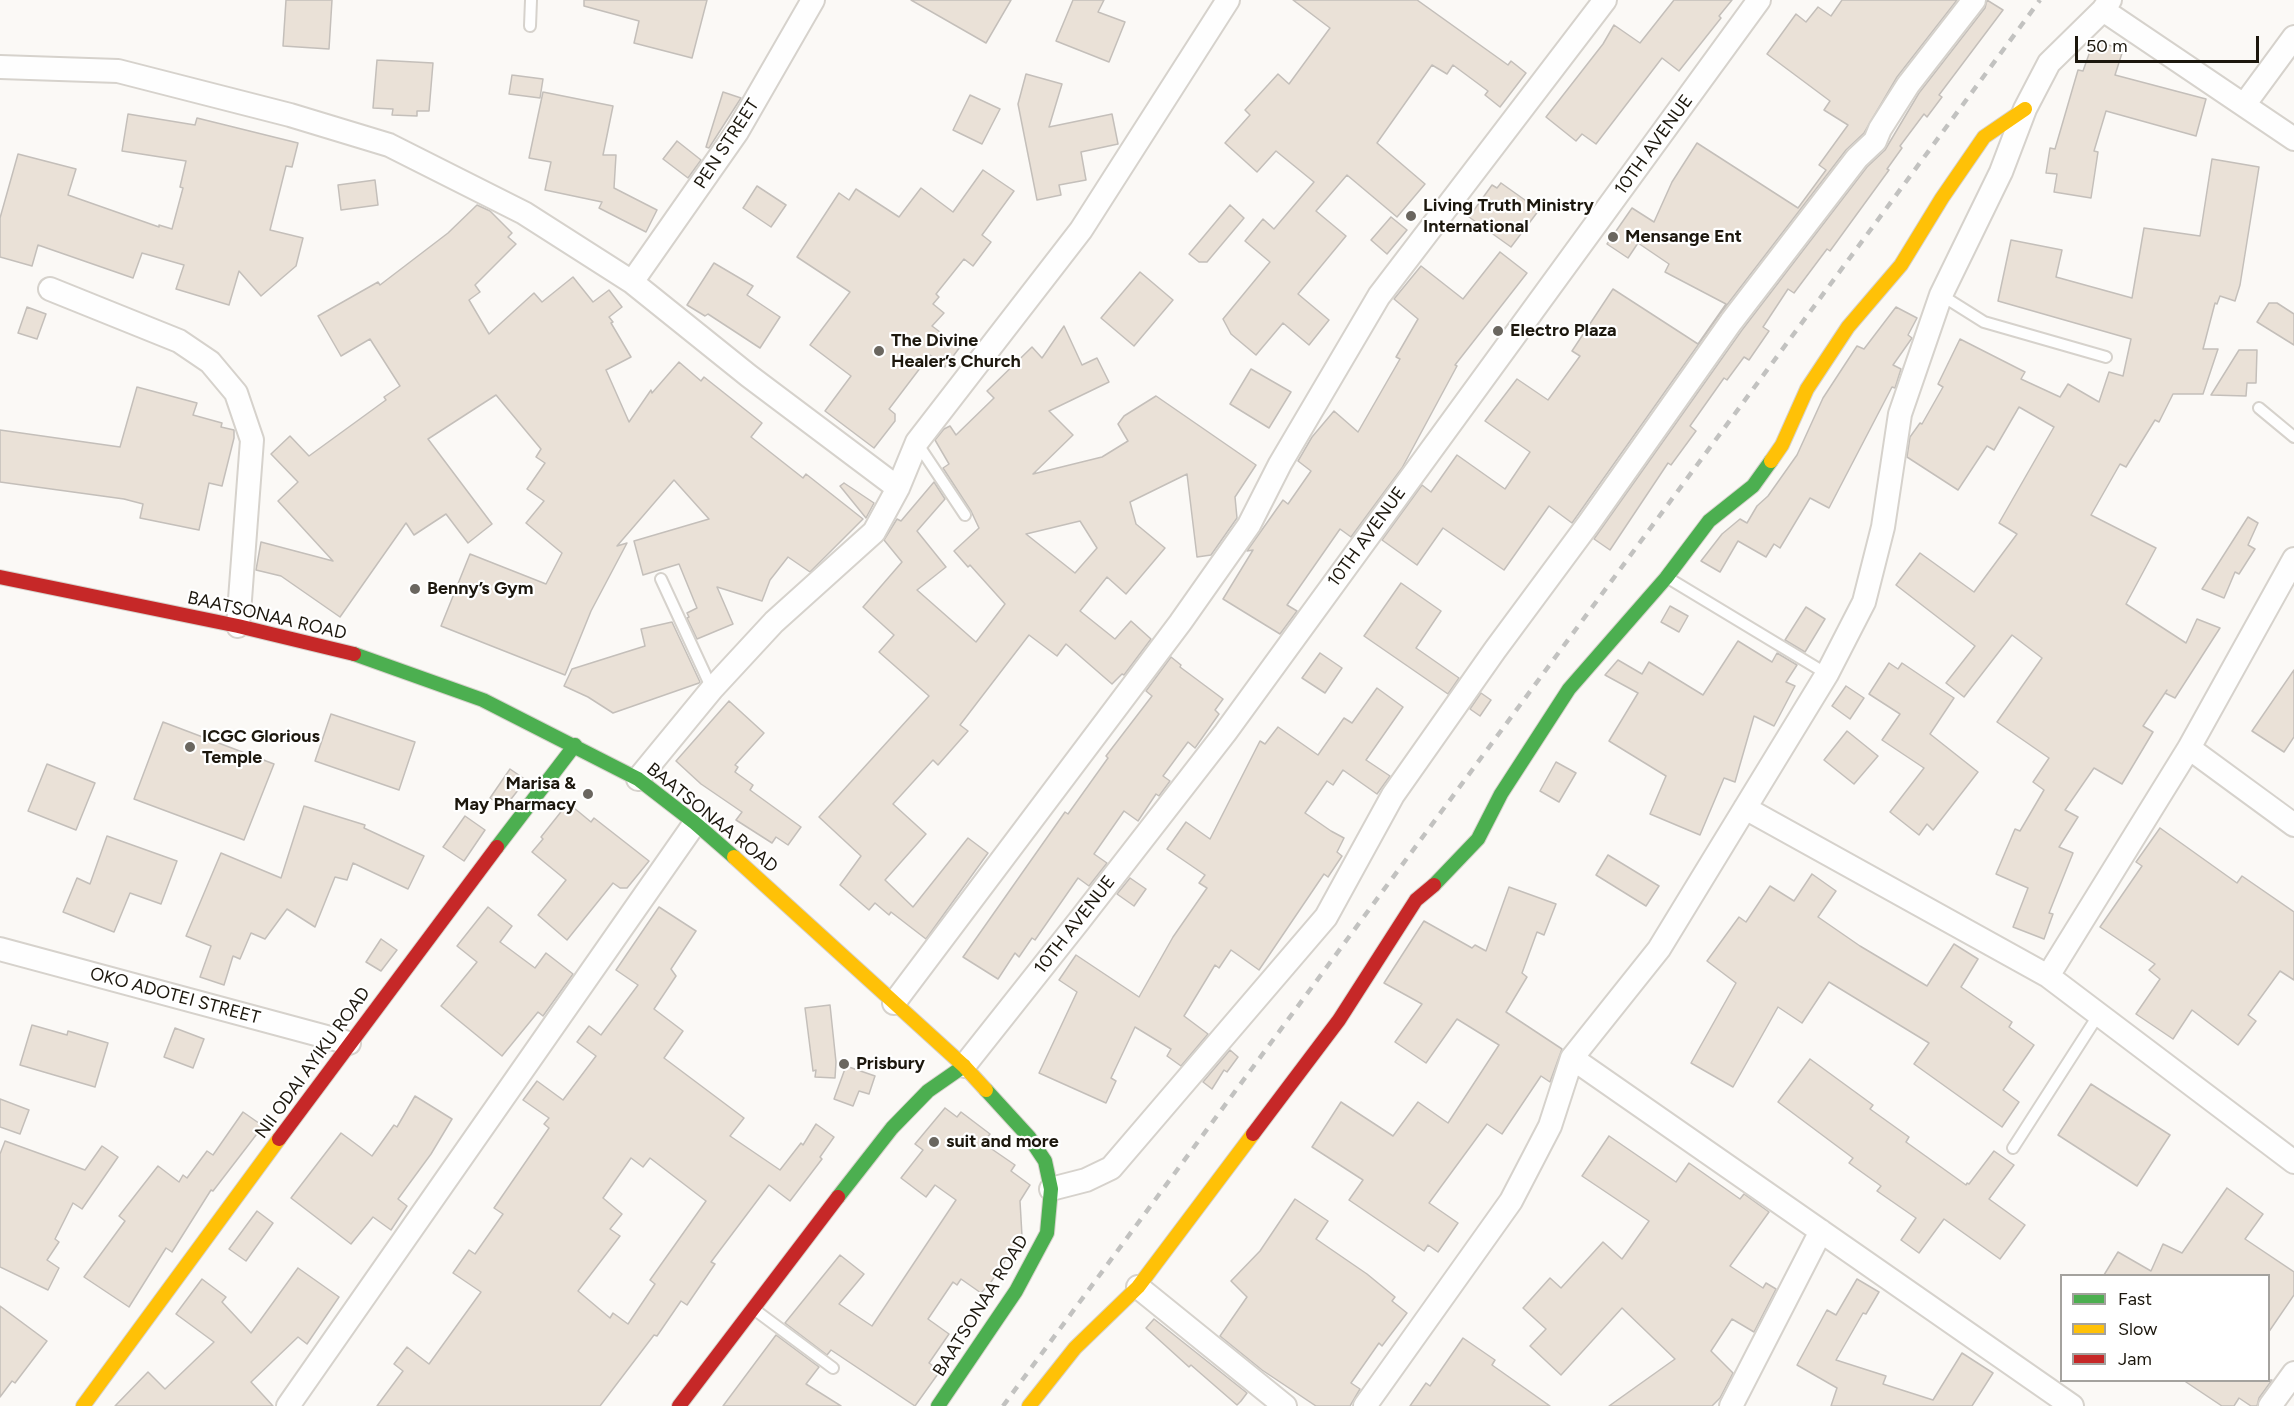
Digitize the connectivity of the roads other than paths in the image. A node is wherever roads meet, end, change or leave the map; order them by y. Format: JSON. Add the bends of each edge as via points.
{"nodes":[{"id":1,"x":531,"y":0,"type":"edge"},
{"id":2,"x":813,"y":0,"type":"edge"},
{"id":3,"x":1228,"y":0,"type":"edge"},
{"id":4,"x":1605,"y":0,"type":"edge"},
{"id":5,"x":1759,"y":0,"type":"edge"},
{"id":6,"x":1974,"y":0,"type":"edge"},
{"id":7,"x":2106,"y":5,"type":"edge"},
{"id":8,"x":530,"y":26,"type":"dead end"},
{"id":9,"x":2294,"y":37,"type":"edge"},
{"id":10,"x":0,"y":67,"type":"edge"},
{"id":11,"x":2244,"y":105,"type":"junction"},
{"id":12,"x":2025,"y":109,"type":"junction"},
{"id":13,"x":2294,"y":139,"type":"edge"},
{"id":14,"x":632,"y":282,"type":"junction"},
{"id":15,"x":50,"y":289,"type":"dead end"},
{"id":16,"x":1941,"y":295,"type":"junction"},
{"id":17,"x":2106,"y":357,"type":"dead end"},
{"id":18,"x":2259,"y":408,"type":"dead end"},
{"id":19,"x":2294,"y":437,"type":"edge"},
{"id":20,"x":917,"y":442,"type":"junction"},
{"id":21,"x":898,"y":488,"type":"junction"},
{"id":22,"x":965,"y":515,"type":"dead end"},
{"id":23,"x":2294,"y":559,"type":"edge"},
{"id":24,"x":0,"y":576,"type":"edge"},
{"id":25,"x":1666,"y":578,"type":"junction"},
{"id":26,"x":661,"y":579,"type":"dead end"},
{"id":27,"x":238,"y":626,"type":"junction"},
{"id":28,"x":1827,"y":674,"type":"junction"},
{"id":29,"x":712,"y":689,"type":"junction"},
{"id":30,"x":575,"y":745,"type":"junction"},
{"id":31,"x":2189,"y":748,"type":"junction"},
{"id":32,"x":638,"y":779,"type":"junction"},
{"id":33,"x":1745,"y":808,"type":"junction"},
{"id":34,"x":694,"y":823,"type":"junction"},
{"id":35,"x":2294,"y":825,"type":"edge"},
{"id":36,"x":0,"y":949,"type":"edge"},
{"id":37,"x":2048,"y":976,"type":"junction"},
{"id":38,"x":894,"y":1003,"type":"junction"},
{"id":39,"x":2099,"y":1014,"type":"junction"},
{"id":40,"x":349,"y":1043,"type":"junction"},
{"id":41,"x":1572,"y":1058,"type":"junction"},
{"id":42,"x":964,"y":1066,"type":"junction"},
{"id":43,"x":2013,"y":1148,"type":"dead end"},
{"id":44,"x":2294,"y":1162,"type":"edge"},
{"id":45,"x":1051,"y":1189,"type":"junction"},
{"id":46,"x":1821,"y":1231,"type":"junction"},
{"id":47,"x":1138,"y":1287,"type":"junction"},
{"id":48,"x":752,"y":1308,"type":"junction"},
{"id":49,"x":833,"y":1368,"type":"dead end"},
{"id":50,"x":2294,"y":1373,"type":"edge"},
{"id":51,"x":83,"y":1406,"type":"edge"},
{"id":52,"x":288,"y":1406,"type":"edge"},
{"id":53,"x":679,"y":1406,"type":"edge"},
{"id":54,"x":938,"y":1406,"type":"edge"},
{"id":55,"x":1029,"y":1406,"type":"edge"},
{"id":56,"x":1285,"y":1406,"type":"edge"},
{"id":57,"x":1365,"y":1406,"type":"edge"},
{"id":58,"x":1731,"y":1406,"type":"edge"},
{"id":59,"x":2072,"y":1406,"type":"edge"},
{"id":60,"x":2270,"y":1406,"type":"edge"}],
"edges":[{"from":1,"to":8,"type":"lane"},
{"from":2,"to":14,"type":"street","name":"PEN STREET","via":[[737,132]]},
{"from":3,"to":20,"type":"street","via":[[1081,230]]},
{"from":4,"to":38,"type":"street","via":[[1379,296],[1280,464],[1249,525],[1180,623]]},
{"from":5,"to":42,"type":"street","name":"10TH AVENUE","via":[[1225,733]]},
{"from":6,"to":45,"type":"street","via":[[1908,85],[1875,141],[1857,158],[1731,322],[1392,795],[1326,917],[1111,1168],[1086,1180]]},
{"from":7,"to":11,"type":"street"},
{"from":7,"to":12,"type":"street","via":[[2049,63]]},
{"from":9,"to":11,"type":"street"},
{"from":10,"to":14,"type":"street","via":[[118,71],[389,145],[524,213]]},
{"from":11,"to":13,"type":"street"},
{"from":12,"to":16,"type":"street","via":[[2001,172]]},
{"from":12,"to":25,"type":"street","via":[[1984,137],[1901,265],[1848,327],[1813,380],[1777,453],[1753,486],[1709,521]]},
{"from":14,"to":21,"type":"street"},
{"from":15,"to":27,"type":"street","via":[[179,341],[210,362],[236,393],[252,440]]},
{"from":16,"to":17,"type":"lane","via":[[1984,322]]},
{"from":16,"to":28,"type":"street","via":[[1900,414],[1884,527],[1864,602]]},
{"from":18,"to":19,"type":"lane"},
{"from":20,"to":21,"type":"street"},
{"from":20,"to":22,"type":"lane"},
{"from":21,"to":29,"type":"street","via":[[874,532],[774,622]]},
{"from":23,"to":31,"type":"street"},
{"from":24,"to":27,"type":"street","name":"BAATSONAA ROAD"},
{"from":25,"to":28,"type":"lane"},
{"from":25,"to":47,"type":"street","via":[[1569,689],[1501,794],[1478,839],[1416,900],[1338,1020]]},
{"from":26,"to":29,"type":"lane"},
{"from":27,"to":30,"type":"street","name":"BAATSONAA ROAD","via":[[373,660],[483,700]]},
{"from":28,"to":33,"type":"street"},
{"from":29,"to":32,"type":"street"},
{"from":30,"to":32,"type":"street","name":"BAATSONAA ROAD"},
{"from":30,"to":40,"type":"street","name":"NII ODAI AYIKU ROAD"},
{"from":31,"to":35,"type":"street"},
{"from":31,"to":37,"type":"street"},
{"from":32,"to":34,"type":"street","name":"BAATSONAA ROAD"},
{"from":33,"to":37,"type":"street"},
{"from":33,"to":41,"type":"street","via":[[1659,949]]},
{"from":34,"to":38,"type":"street","name":"BAATSONAA ROAD"},
{"from":34,"to":52,"type":"street"},
{"from":36,"to":40,"type":"street","name":"OKO ADOTEI STREET"},
{"from":37,"to":39,"type":"street"},
{"from":38,"to":42,"type":"street","name":"BAATSONAA ROAD"},
{"from":39,"to":43,"type":"lane"},
{"from":39,"to":44,"type":"street"},
{"from":40,"to":51,"type":"street","name":"NII ODAI AYIKU ROAD"},
{"from":41,"to":46,"type":"street"},
{"from":41,"to":57,"type":"street","via":[[1550,1126],[1511,1201]]},
{"from":42,"to":45,"type":"street","name":"BAATSONAA ROAD","via":[[1029,1137],[1045,1161]]},
{"from":42,"to":48,"type":"street","via":[[928,1091],[892,1128]]},
{"from":45,"to":54,"type":"street","name":"BAATSONAA ROAD","via":[[1047,1233],[1016,1291]]},
{"from":46,"to":58,"type":"street"},
{"from":46,"to":59,"type":"street"},
{"from":47,"to":55,"type":"street","via":[[1075,1348]]},
{"from":47,"to":56,"type":"street"},
{"from":48,"to":49,"type":"lane"},
{"from":48,"to":53,"type":"street"},
{"from":50,"to":60,"type":"street"}]}
